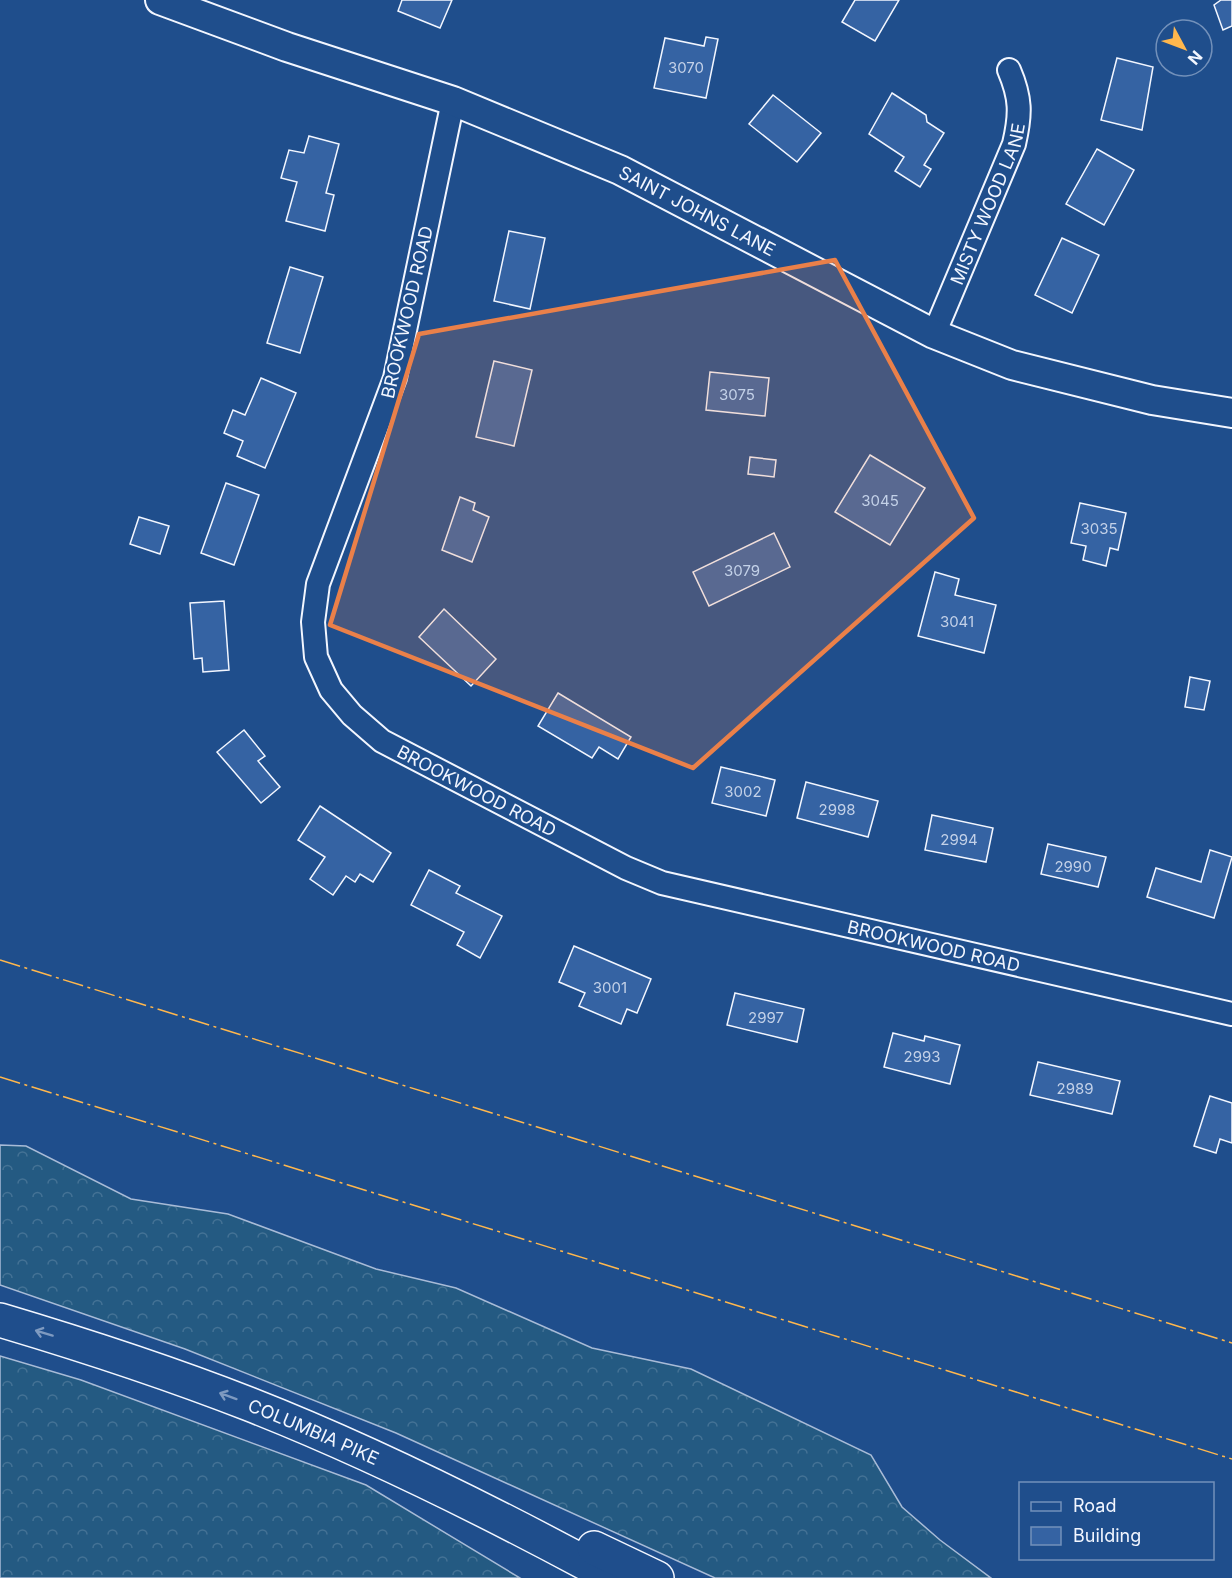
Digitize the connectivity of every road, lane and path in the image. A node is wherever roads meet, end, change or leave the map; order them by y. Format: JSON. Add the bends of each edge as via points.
{"nodes":[{"id":1,"x":160,"y":0,"type":"edge"},
{"id":2,"x":1009,"y":70,"type":"dead end"},
{"id":3,"x":453,"y":101,"type":"junction"},
{"id":4,"x":934,"y":334,"type":"junction"},
{"id":5,"x":1232,"y":413,"type":"edge"},
{"id":6,"x":1232,"y":1014,"type":"edge"},
{"id":7,"x":0,"y":1320,"type":"edge"},
{"id":8,"x":417,"y":1476,"type":"junction"},
{"id":9,"x":562,"y":1551,"type":"junction"},
{"id":10,"x":601,"y":1578,"type":"edge"},
{"id":11,"x":613,"y":1578,"type":"edge"},
{"id":12,"x":657,"y":1578,"type":"edge"}],
"edges":[{"from":1,"to":3,"type":"street","name":"SAINT JOHNS LANE","via":[[287,47]]},
{"from":2,"to":4,"type":"street","name":"MISTY WOOD LANE","via":[[1018,92],[1020,118],[1014,144]]},
{"from":3,"to":4,"type":"street","name":"SAINT JOHNS LANE","via":[[620,170]]},
{"from":3,"to":6,"type":"street","name":"BROOKWOOD ROAD","via":[[395,378],[318,584],[313,622],[316,657],[331,690],[352,716],[382,741],[662,883]]},
{"from":4,"to":5,"type":"street","name":"SAINT JOHNS LANE","via":[[1012,365],[1074,382]]},
{"from":8,"to":7,"type":"highway","name":"COLUMBIA PIKE","one_way":true,"via":[[250,1404],[111,1354]]},
{"from":8,"to":9,"type":"highway","name":"COLUMBIA PIKE"},
{"from":8,"to":12,"type":"highway","via":[[569,1536]]},
{"from":9,"to":10,"type":"highway"},
{"from":9,"to":11,"type":"highway","name":"COLUMBIA PIKE"}]}
